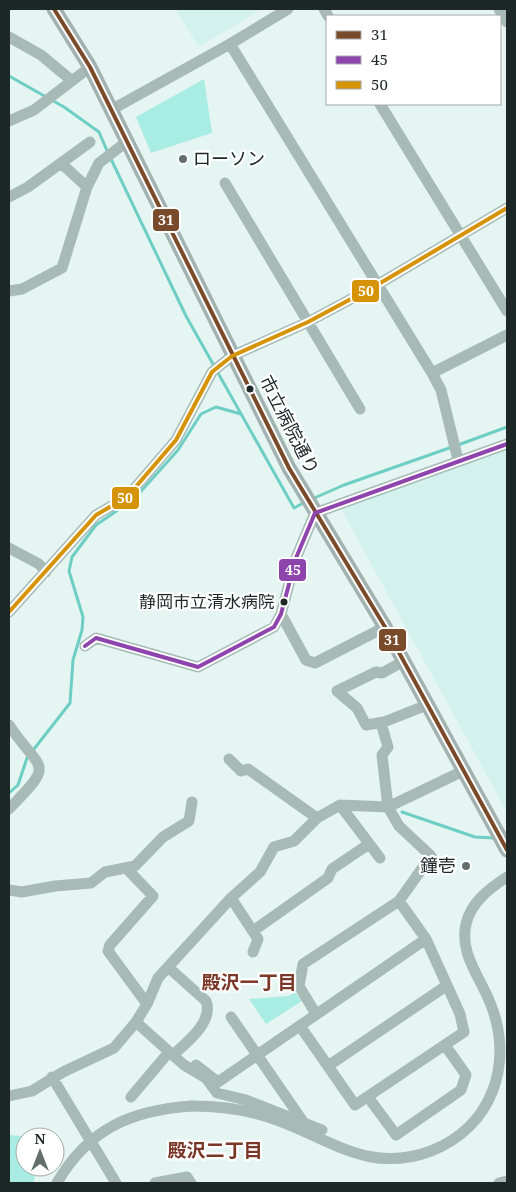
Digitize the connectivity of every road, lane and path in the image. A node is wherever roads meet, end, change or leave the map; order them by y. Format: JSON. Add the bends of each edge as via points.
{"nodes":[{"id":1,"x":54,"y":9,"type":"edge"},
{"id":2,"x":288,"y":9,"type":"edge"},
{"id":3,"x":499,"y":9,"type":"edge"},
{"id":4,"x":507,"y":22,"type":"edge"},
{"id":5,"x":9,"y":37,"type":"edge"},
{"id":6,"x":230,"y":44,"type":"junction"},
{"id":7,"x":90,"y":67,"type":"junction"},
{"id":8,"x":71,"y":80,"type":"junction"},
{"id":9,"x":381,"y":105,"type":"edge"},
{"id":10,"x":111,"y":110,"type":"junction"},
{"id":11,"x":9,"y":121,"type":"edge"},
{"id":12,"x":90,"y":142,"type":"dead end"},
{"id":13,"x":125,"y":143,"type":"junction"},
{"id":14,"x":62,"y":164,"type":"junction"},
{"id":15,"x":225,"y":183,"type":"dead end"},
{"id":16,"x":87,"y":187,"type":"junction"},
{"id":17,"x":9,"y":197,"type":"edge"},
{"id":18,"x":507,"y":208,"type":"edge"},
{"id":19,"x":460,"y":237,"type":"junction"},
{"id":20,"x":377,"y":286,"type":"junction"},
{"id":21,"x":9,"y":291,"type":"edge"},
{"id":22,"x":507,"y":311,"type":"edge"},
{"id":23,"x":308,"y":322,"type":"junction"},
{"id":24,"x":507,"y":335,"type":"edge"},
{"id":25,"x":232,"y":356,"type":"junction"},
{"id":26,"x":432,"y":373,"type":"junction"},
{"id":27,"x":360,"y":409,"type":"dead end"},
{"id":28,"x":507,"y":444,"type":"edge"},
{"id":29,"x":458,"y":460,"type":"junction"},
{"id":30,"x":316,"y":513,"type":"junction"},
{"id":31,"x":9,"y":548,"type":"edge"},
{"id":32,"x":46,"y":572,"type":"junction"},
{"id":33,"x":9,"y":612,"type":"edge"},
{"id":34,"x":281,"y":614,"type":"junction"},
{"id":35,"x":385,"y":626,"type":"junction"},
{"id":36,"x":85,"y":646,"type":"dead end"},
{"id":37,"x":404,"y":661,"type":"junction"},
{"id":38,"x":427,"y":705,"type":"junction"},
{"id":39,"x":381,"y":723,"type":"junction"},
{"id":40,"x":9,"y":725,"type":"edge"},
{"id":41,"x":229,"y":759,"type":"dead end"},
{"id":42,"x":463,"y":771,"type":"junction"},
{"id":43,"x":192,"y":802,"type":"dead end"},
{"id":44,"x":340,"y":805,"type":"junction"},
{"id":45,"x":388,"y":807,"type":"junction"},
{"id":46,"x":9,"y":809,"type":"edge"},
{"id":47,"x":317,"y":818,"type":"junction"},
{"id":48,"x":502,"y":833,"type":"edge"},
{"id":49,"x":369,"y":844,"type":"junction"},
{"id":50,"x":507,"y":850,"type":"edge"},
{"id":51,"x":380,"y":858,"type":"dead end"},
{"id":52,"x":126,"y":868,"type":"junction"},
{"id":53,"x":507,"y":876,"type":"edge"},
{"id":54,"x":9,"y":890,"type":"edge"},
{"id":55,"x":231,"y":898,"type":"junction"},
{"id":56,"x":399,"y":901,"type":"junction"},
{"id":57,"x":253,"y":932,"type":"junction"},
{"id":58,"x":426,"y":938,"type":"junction"},
{"id":59,"x":254,"y":952,"type":"dead end"},
{"id":60,"x":168,"y":967,"type":"junction"},
{"id":61,"x":446,"y":986,"type":"junction"},
{"id":62,"x":147,"y":1004,"type":"junction"},
{"id":63,"x":316,"y":1014,"type":"junction"},
{"id":64,"x":231,"y":1017,"type":"dead end"},
{"id":65,"x":136,"y":1022,"type":"junction"},
{"id":66,"x":300,"y":1026,"type":"junction"},
{"id":67,"x":445,"y":1045,"type":"junction"},
{"id":68,"x":171,"y":1053,"type":"junction"},
{"id":69,"x":257,"y":1055,"type":"junction"},
{"id":70,"x":328,"y":1066,"type":"junction"},
{"id":71,"x":193,"y":1070,"type":"junction"},
{"id":72,"x":52,"y":1077,"type":"junction"},
{"id":73,"x":9,"y":1096,"type":"edge"},
{"id":74,"x":131,"y":1097,"type":"dead end"},
{"id":75,"x":368,"y":1097,"type":"junction"},
{"id":76,"x":304,"y":1123,"type":"junction"},
{"id":77,"x":322,"y":1130,"type":"dead end"},
{"id":78,"x":507,"y":1180,"type":"edge"},
{"id":79,"x":56,"y":1183,"type":"edge"},
{"id":80,"x":116,"y":1183,"type":"edge"},
{"id":81,"x":155,"y":1183,"type":"edge"},
{"id":82,"x":191,"y":1183,"type":"edge"},
{"id":83,"x":499,"y":1183,"type":"edge"}],
"edges":[{"from":1,"to":7,"type":"main road","name":"市立病院通り"},
{"from":2,"to":6,"type":"street"},
{"from":3,"to":4,"type":"street"},
{"from":5,"to":8,"type":"street","via":[[42,55]]},
{"from":6,"to":10,"type":"street"},
{"from":6,"to":20,"type":"street"},
{"from":7,"to":8,"type":"street"},
{"from":7,"to":10,"type":"main road","name":"市立病院通り"},
{"from":8,"to":11,"type":"street","via":[[34,110]]},
{"from":9,"to":19,"type":"street"},
{"from":10,"to":13,"type":"main road","name":"市立病院通り"},
{"from":12,"to":14,"type":"street"},
{"from":13,"to":16,"type":"street","via":[[98,163]]},
{"from":13,"to":25,"type":"main road","name":"市立病院通り"},
{"from":14,"to":16,"type":"street"},
{"from":14,"to":17,"type":"street"},
{"from":15,"to":23,"type":"street"},
{"from":16,"to":21,"type":"street","via":[[62,268],[22,289]]},
{"from":18,"to":19,"type":"street"},
{"from":19,"to":20,"type":"street"},
{"from":19,"to":22,"type":"street"},
{"from":20,"to":23,"type":"street"},
{"from":20,"to":26,"type":"street"},
{"from":23,"to":25,"type":"street"},
{"from":23,"to":27,"type":"street"},
{"from":24,"to":26,"type":"street"},
{"from":25,"to":30,"type":"main road","name":"市立病院通り","via":[[289,468]]},
{"from":25,"to":32,"type":"street","via":[[212,372],[176,440],[134,490],[96,515]]},
{"from":26,"to":29,"type":"street","via":[[440,390]]},
{"from":28,"to":29,"type":"street"},
{"from":29,"to":30,"type":"street"},
{"from":30,"to":34,"type":"street","via":[[296,558]]},
{"from":30,"to":35,"type":"main road","name":"市立病院通り"},
{"from":31,"to":32,"type":"street","via":[[40,564]]},
{"from":32,"to":33,"type":"street"},
{"from":34,"to":35,"type":"street","via":[[306,660],[315,663]]},
{"from":34,"to":36,"type":"street","via":[[274,626],[198,667],[96,638]]},
{"from":35,"to":37,"type":"main road","name":"市立病院通り"},
{"from":37,"to":38,"type":"main road","name":"市立病院通り"},
{"from":37,"to":39,"type":"street","via":[[337,691],[357,708],[366,725]]},
{"from":38,"to":39,"type":"street"},
{"from":38,"to":42,"type":"main road","name":"市立病院通り"},
{"from":39,"to":45,"type":"street","via":[[388,747],[382,755]]},
{"from":40,"to":46,"type":"street","via":[[38,760],[40,768],[36,780]]},
{"from":41,"to":47,"type":"street","via":[[241,771],[248,769]]},
{"from":42,"to":45,"type":"street"},
{"from":42,"to":48,"type":"main road","name":"市立病院通り"},
{"from":43,"to":52,"type":"street","via":[[189,821],[164,837],[135,866]]},
{"from":44,"to":45,"type":"street"},
{"from":44,"to":47,"type":"street"},
{"from":44,"to":49,"type":"street"},
{"from":45,"to":56,"type":"street","via":[[399,826],[431,856]]},
{"from":47,"to":55,"type":"street","via":[[294,841],[274,848],[260,872]]},
{"from":48,"to":50,"type":"main road","name":"市立病院通り"},
{"from":49,"to":51,"type":"street"},
{"from":49,"to":57,"type":"street"},
{"from":52,"to":54,"type":"street","via":[[105,872],[91,883],[22,892]]},
{"from":52,"to":62,"type":"street","via":[[153,896],[108,951]]},
{"from":53,"to":79,"type":"street","bridge":true,"via":[[474,904],[466,923],[466,949],[491,1004],[500,1063],[486,1107],[456,1137],[419,1155],[377,1159],[348,1152],[278,1120],[224,1106],[192,1106],[147,1112],[100,1133],[78,1152]]},
{"from":55,"to":57,"type":"street"},
{"from":55,"to":60,"type":"street"},
{"from":56,"to":58,"type":"street"},
{"from":56,"to":63,"type":"street","via":[[303,964],[299,986]]},
{"from":57,"to":59,"type":"street","via":[[258,938]]},
{"from":58,"to":61,"type":"street"},
{"from":58,"to":63,"type":"street"},
{"from":60,"to":62,"type":"street","via":[[158,978]]},
{"from":60,"to":68,"type":"street","via":[[208,1005],[200,1031]]},
{"from":61,"to":67,"type":"street","via":[[460,1014],[464,1032]]},
{"from":61,"to":70,"type":"street"},
{"from":62,"to":65,"type":"street"},
{"from":63,"to":66,"type":"street"},
{"from":64,"to":69,"type":"street"},
{"from":65,"to":68,"type":"street"},
{"from":65,"to":72,"type":"street","via":[[114,1048]]},
{"from":66,"to":69,"type":"street"},
{"from":66,"to":70,"type":"street"},
{"from":67,"to":75,"type":"street"},
{"from":67,"to":75,"type":"street","via":[[466,1075],[461,1090],[396,1135]]},
{"from":68,"to":71,"type":"street"},
{"from":68,"to":74,"type":"street"},
{"from":69,"to":71,"type":"street","via":[[218,1082],[196,1066]]},
{"from":69,"to":76,"type":"street"},
{"from":70,"to":75,"type":"street","via":[[355,1105]]},
{"from":71,"to":76,"type":"street","via":[[206,1078],[217,1093],[246,1100]]},
{"from":72,"to":73,"type":"street","via":[[32,1091]]},
{"from":72,"to":80,"type":"street"},
{"from":76,"to":77,"type":"street"},
{"from":78,"to":83,"type":"street"},
{"from":81,"to":82,"type":"street","via":[[187,1177]]}]}
